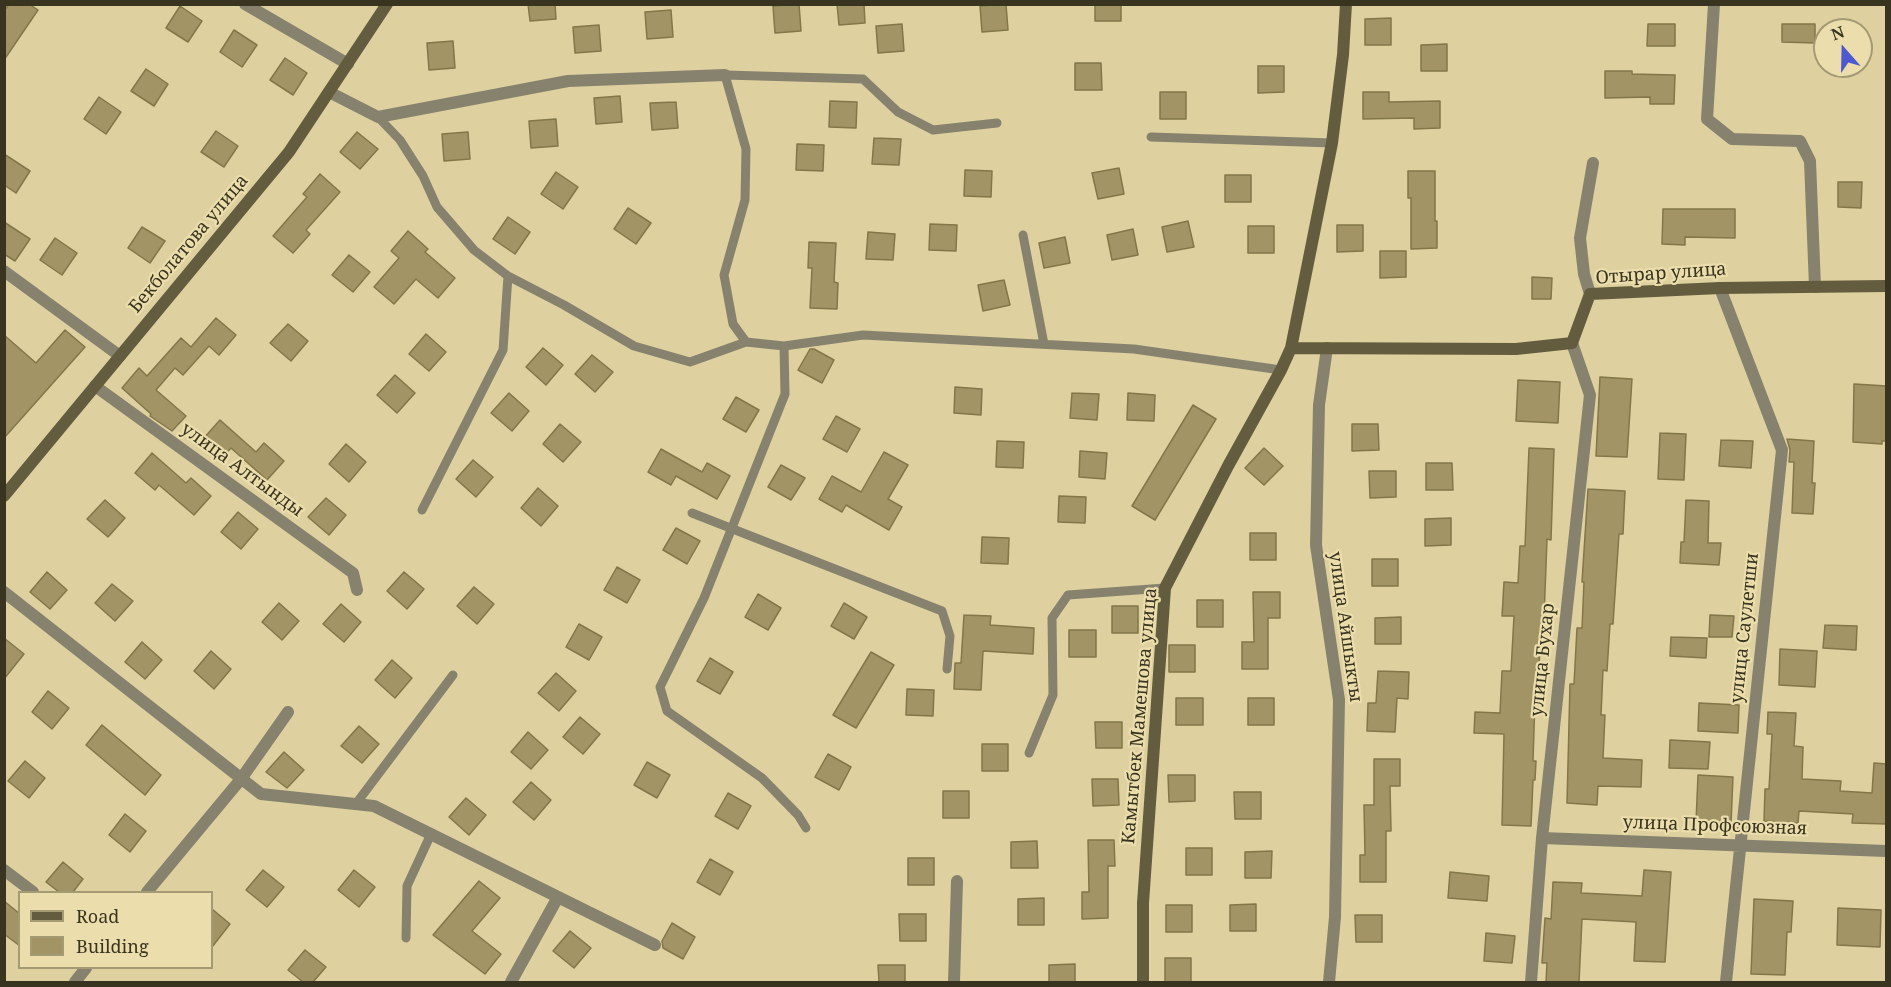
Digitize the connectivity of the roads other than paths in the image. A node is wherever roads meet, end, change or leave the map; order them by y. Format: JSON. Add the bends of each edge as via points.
{"nodes":[{"id":1,"x":245,"y":4,"type":"edge"},
{"id":2,"x":387,"y":4,"type":"edge"},
{"id":3,"x":1346,"y":4,"type":"edge"},
{"id":4,"x":1714,"y":4,"type":"edge"},
{"id":5,"x":348,"y":64,"type":"junction"},
{"id":6,"x":725,"y":75,"type":"junction"},
{"id":7,"x":329,"y":92,"type":"junction"},
{"id":8,"x":378,"y":117,"type":"junction"},
{"id":9,"x":997,"y":123,"type":"dead end"},
{"id":10,"x":1151,"y":137,"type":"dead end"},
{"id":11,"x":1332,"y":143,"type":"junction"},
{"id":12,"x":1593,"y":163,"type":"dead end"},
{"id":13,"x":1023,"y":235,"type":"dead end"},
{"id":14,"x":4,"y":271,"type":"edge"},
{"id":15,"x":508,"y":276,"type":"junction"},
{"id":16,"x":1887,"y":286,"type":"edge"},
{"id":17,"x":1815,"y":287,"type":"junction"},
{"id":18,"x":1720,"y":288,"type":"junction"},
{"id":19,"x":1590,"y":294,"type":"junction"},
{"id":20,"x":746,"y":342,"type":"junction"},
{"id":21,"x":1572,"y":343,"type":"junction"},
{"id":22,"x":1044,"y":344,"type":"junction"},
{"id":23,"x":784,"y":346,"type":"junction"},
{"id":24,"x":1291,"y":348,"type":"junction"},
{"id":25,"x":1327,"y":348,"type":"junction"},
{"id":26,"x":120,"y":356,"type":"junction"},
{"id":27,"x":1281,"y":370,"type":"junction"},
{"id":28,"x":95,"y":386,"type":"junction"},
{"id":29,"x":4,"y":496,"type":"edge"},
{"id":30,"x":422,"y":510,"type":"dead end"},
{"id":31,"x":692,"y":513,"type":"dead end"},
{"id":32,"x":732,"y":529,"type":"junction"},
{"id":33,"x":1165,"y":588,"type":"junction"},
{"id":34,"x":357,"y":590,"type":"dead end"},
{"id":35,"x":4,"y":592,"type":"edge"},
{"id":36,"x":947,"y":669,"type":"dead end"},
{"id":37,"x":453,"y":675,"type":"dead end"},
{"id":38,"x":288,"y":712,"type":"dead end"},
{"id":39,"x":1029,"y":753,"type":"dead end"},
{"id":40,"x":241,"y":779,"type":"junction"},
{"id":41,"x":355,"y":804,"type":"junction"},
{"id":42,"x":806,"y":828,"type":"dead end"},
{"id":43,"x":431,"y":834,"type":"junction"},
{"id":44,"x":1542,"y":837,"type":"junction"},
{"id":45,"x":1740,"y":845,"type":"junction"},
{"id":46,"x":1887,"y":851,"type":"edge"},
{"id":47,"x":4,"y":870,"type":"edge"},
{"id":48,"x":957,"y":881,"type":"dead end"},
{"id":49,"x":32,"y":891,"type":"edge"},
{"id":50,"x":148,"y":891,"type":"edge"},
{"id":51,"x":558,"y":897,"type":"junction"},
{"id":52,"x":405,"y":938,"type":"dead end"},
{"id":53,"x":655,"y":945,"type":"dead end"},
{"id":54,"x":85,"y":969,"type":"edge"},
{"id":55,"x":75,"y":982,"type":"edge"},
{"id":56,"x":511,"y":982,"type":"edge"},
{"id":57,"x":954,"y":982,"type":"edge"},
{"id":58,"x":1143,"y":982,"type":"edge"},
{"id":59,"x":1329,"y":982,"type":"edge"},
{"id":60,"x":1531,"y":982,"type":"edge"},
{"id":61,"x":1726,"y":982,"type":"edge"}],
"edges":[{"from":1,"to":5,"type":"street"},
{"from":2,"to":5,"type":"street","name":"Бекболатова улица"},
{"from":3,"to":11,"type":"street","name":"Камытбек Мамешова улица"},
{"from":4,"to":17,"type":"street","via":[[1707,119],[1732,138],[1800,141],[1810,161]]},
{"from":5,"to":7,"type":"street","name":"Бекболатова улица"},
{"from":6,"to":8,"type":"street","via":[[568,81]]},
{"from":6,"to":9,"type":"lane","via":[[863,79],[898,112],[933,130]]},
{"from":6,"to":20,"type":"lane","via":[[746,149],[745,201],[723,275],[733,324]]},
{"from":7,"to":8,"type":"street"},
{"from":7,"to":26,"type":"street","name":"Бекболатова улица","via":[[288,152]]},
{"from":8,"to":15,"type":"lane","via":[[400,140],[437,207],[474,250]]},
{"from":10,"to":11,"type":"lane"},
{"from":11,"to":24,"type":"street","name":"Камытбек Мамешова улица"},
{"from":12,"to":19,"type":"street","via":[[1580,238]]},
{"from":13,"to":22,"type":"lane"},
{"from":14,"to":26,"type":"street"},
{"from":15,"to":20,"type":"lane","via":[[634,346],[690,362]]},
{"from":15,"to":30,"type":"lane","via":[[503,350]]},
{"from":16,"to":17,"type":"street","name":"Отырар улица"},
{"from":17,"to":18,"type":"street","name":"Отырар улица"},
{"from":18,"to":19,"type":"street","name":"Отырар улица"},
{"from":18,"to":45,"type":"street","name":"улица Саулетши","via":[[1782,450]]},
{"from":19,"to":21,"type":"street","name":"Отырар улица"},
{"from":20,"to":23,"type":"lane"},
{"from":21,"to":25,"type":"street","via":[[1516,349]]},
{"from":21,"to":44,"type":"street","name":"улица Бухар","via":[[1590,395]]},
{"from":22,"to":23,"type":"lane","via":[[863,334]]},
{"from":22,"to":27,"type":"lane","via":[[1134,349]]},
{"from":23,"to":32,"type":"lane","via":[[785,394]]},
{"from":24,"to":25,"type":"street"},
{"from":24,"to":27,"type":"street","name":"Камытбек Мамешова улица"},
{"from":25,"to":59,"type":"street","name":"улица Айшыкты","via":[[1318,405],[1316,545],[1339,700],[1335,917]]},
{"from":26,"to":28,"type":"street","name":"Бекболатова улица"},
{"from":27,"to":33,"type":"street","name":"Камытбек Мамешова улица"},
{"from":28,"to":29,"type":"street","name":"Бекболатова улица"},
{"from":28,"to":34,"type":"street","name":"улица Алтынды","via":[[352,573]]},
{"from":31,"to":32,"type":"lane"},
{"from":32,"to":36,"type":"lane","via":[[942,611],[950,636]]},
{"from":32,"to":42,"type":"lane","via":[[704,598],[660,687],[667,711],[762,778]]},
{"from":33,"to":39,"type":"lane","via":[[1068,595],[1052,618],[1053,695]]},
{"from":33,"to":58,"type":"street","name":"Камытбек Мамешова улица","via":[[1143,903]]},
{"from":35,"to":40,"type":"street"},
{"from":37,"to":41,"type":"lane"},
{"from":38,"to":40,"type":"street"},
{"from":40,"to":41,"type":"street","via":[[261,794]]},
{"from":40,"to":50,"type":"street"},
{"from":41,"to":43,"type":"street","via":[[374,806]]},
{"from":43,"to":51,"type":"street"},
{"from":43,"to":52,"type":"lane","via":[[407,886]]},
{"from":44,"to":45,"type":"street","name":"улица Профсоюзная"},
{"from":44,"to":60,"type":"street","name":"улица Бухар"},
{"from":45,"to":46,"type":"street","name":"улица Профсоюзная"},
{"from":45,"to":61,"type":"street","name":"улица Саулетши"},
{"from":47,"to":49,"type":"street"},
{"from":48,"to":57,"type":"street"},
{"from":51,"to":53,"type":"street"},
{"from":51,"to":56,"type":"street"},
{"from":54,"to":55,"type":"street"}]}
